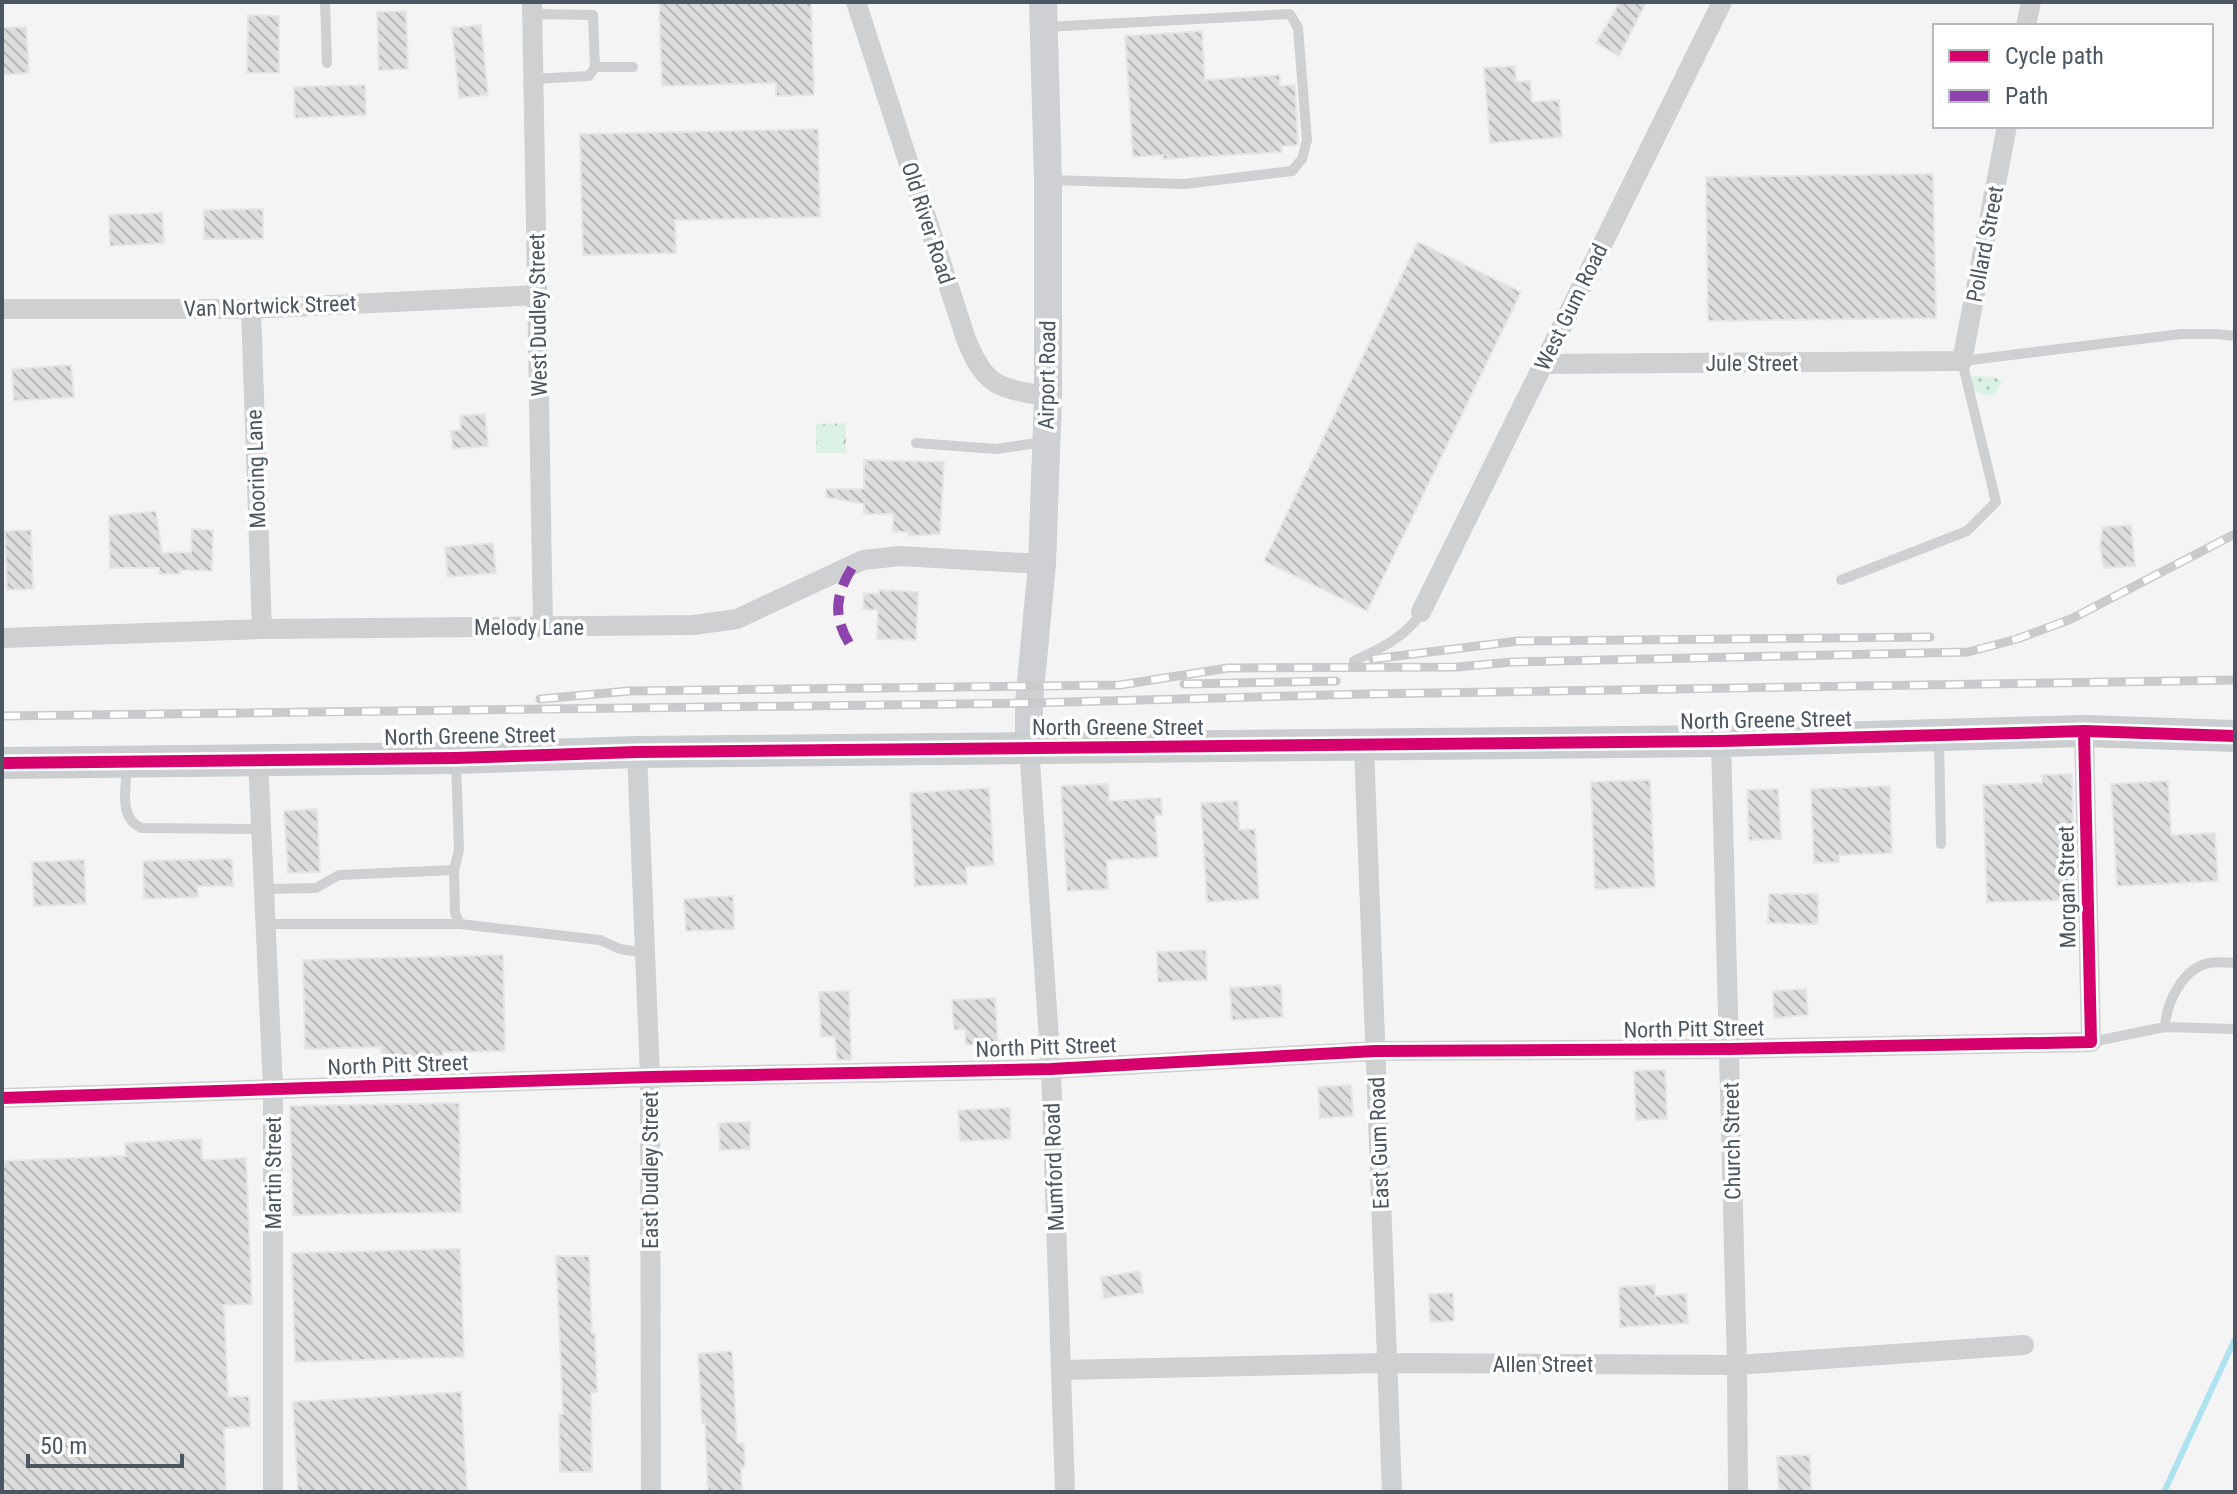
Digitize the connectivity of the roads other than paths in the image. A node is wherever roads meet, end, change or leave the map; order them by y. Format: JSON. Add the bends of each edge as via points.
{"nodes":[{"id":1,"x":325,"y":2,"type":"edge"},
{"id":2,"x":856,"y":2,"type":"edge"},
{"id":3,"x":1282,"y":2,"type":"edge"},
{"id":4,"x":1722,"y":2,"type":"edge"},
{"id":5,"x":2031,"y":2,"type":"edge"},
{"id":6,"x":532,"y":8,"type":"edge"},
{"id":7,"x":1043,"y":14,"type":"edge"},
{"id":8,"x":1290,"y":14,"type":"junction"},
{"id":9,"x":2026,"y":24,"type":"edge"},
{"id":10,"x":327,"y":63,"type":"dead end"},
{"id":11,"x":595,"y":67,"type":"junction"},
{"id":12,"x":633,"y":67,"type":"dead end"},
{"id":13,"x":533,"y":79,"type":"junction"},
{"id":14,"x":2007,"y":128,"type":"edge"},
{"id":15,"x":1048,"y":180,"type":"junction"},
{"id":16,"x":538,"y":295,"type":"junction"},
{"id":17,"x":2,"y":309,"type":"edge"},
{"id":18,"x":251,"y":309,"type":"junction"},
{"id":19,"x":2235,"y":336,"type":"edge"},
{"id":20,"x":1962,"y":361,"type":"junction"},
{"id":21,"x":1542,"y":364,"type":"junction"},
{"id":22,"x":1048,"y":397,"type":"junction"},
{"id":23,"x":1046,"y":441,"type":"junction"},
{"id":24,"x":916,"y":443,"type":"dead end"},
{"id":25,"x":1042,"y":564,"type":"junction"},
{"id":26,"x":1841,"y":580,"type":"dead end"},
{"id":27,"x":1421,"y":612,"type":"joint"},
{"id":28,"x":543,"y":628,"type":"junction"},
{"id":29,"x":262,"y":629,"type":"junction"},
{"id":30,"x":2,"y":638,"type":"edge"},
{"id":31,"x":1354,"y":661,"type":"dead end"},
{"id":32,"x":2084,"y":731,"type":"junction"},
{"id":33,"x":2235,"y":736,"type":"edge"},
{"id":34,"x":1939,"y":737,"type":"junction"},
{"id":35,"x":1721,"y":741,"type":"junction"},
{"id":36,"x":1029,"y":747,"type":"junction"},
{"id":37,"x":1364,"y":747,"type":"junction"},
{"id":38,"x":637,"y":752,"type":"junction"},
{"id":39,"x":455,"y":758,"type":"junction"},
{"id":40,"x":258,"y":759,"type":"junction"},
{"id":41,"x":127,"y":761,"type":"junction"},
{"id":42,"x":2,"y":763,"type":"edge"},
{"id":43,"x":262,"y":829,"type":"junction"},
{"id":44,"x":1941,"y":844,"type":"dead end"},
{"id":45,"x":454,"y":870,"type":"junction"},
{"id":46,"x":264,"y":889,"type":"junction"},
{"id":47,"x":266,"y":924,"type":"junction"},
{"id":48,"x":460,"y":924,"type":"junction"},
{"id":49,"x":645,"y":953,"type":"junction"},
{"id":50,"x":2235,"y":963,"type":"edge"},
{"id":51,"x":2165,"y":1027,"type":"junction"},
{"id":52,"x":2235,"y":1029,"type":"edge"},
{"id":53,"x":2091,"y":1042,"type":"junction"},
{"id":54,"x":1729,"y":1049,"type":"junction"},
{"id":55,"x":1375,"y":1051,"type":"junction"},
{"id":56,"x":1051,"y":1069,"type":"junction"},
{"id":57,"x":650,"y":1077,"type":"junction"},
{"id":58,"x":273,"y":1089,"type":"junction"},
{"id":59,"x":2,"y":1098,"type":"edge"},
{"id":60,"x":2024,"y":1345,"type":"dead end"},
{"id":61,"x":1387,"y":1363,"type":"junction"},
{"id":62,"x":1737,"y":1365,"type":"junction"},
{"id":63,"x":1062,"y":1370,"type":"junction"},
{"id":64,"x":273,"y":1492,"type":"edge"},
{"id":65,"x":651,"y":1492,"type":"edge"},
{"id":66,"x":1065,"y":1492,"type":"edge"},
{"id":67,"x":1392,"y":1492,"type":"edge"},
{"id":68,"x":1738,"y":1492,"type":"edge"}],
"edges":[{"from":1,"to":10,"type":"lane"},
{"from":2,"to":22,"type":"street","name":"Old River Road","via":[[980,370],[995,384]]},
{"from":3,"to":8,"type":"lane"},
{"from":4,"to":21,"type":"street","name":"West Gum Road"},
{"from":5,"to":9,"type":"street"},
{"from":6,"to":11,"type":"lane","via":[[593,15]]},
{"from":6,"to":13,"type":"street","name":"West Dudley Street"},
{"from":7,"to":8,"type":"lane"},
{"from":7,"to":15,"type":"street","name":"Airport Road"},
{"from":8,"to":15,"type":"lane","via":[[1298,28],[1307,140],[1292,171],[1184,184]]},
{"from":11,"to":12,"type":"lane"},
{"from":11,"to":13,"type":"lane","via":[[589,76]]},
{"from":13,"to":16,"type":"street","name":"West Dudley Street"},
{"from":14,"to":20,"type":"street","name":"Pollard Street"},
{"from":15,"to":22,"type":"street","name":"Airport Road"},
{"from":16,"to":18,"type":"street","name":"Van Nortwick Street"},
{"from":16,"to":28,"type":"street","name":"West Dudley Street"},
{"from":17,"to":18,"type":"street","name":"Van Nortwick Street"},
{"from":18,"to":29,"type":"street","name":"Mooring Lane"},
{"from":19,"to":20,"type":"lane","via":[[2181,334]]},
{"from":20,"to":21,"type":"street","name":"Jule Street"},
{"from":20,"to":26,"type":"lane","via":[[1996,502],[1967,531]]},
{"from":21,"to":27,"type":"street","name":"West Gum Road"},
{"from":22,"to":23,"type":"street","name":"Airport Road"},
{"from":23,"to":24,"type":"lane","via":[[996,449]]},
{"from":23,"to":25,"type":"street","name":"Airport Road"},
{"from":25,"to":28,"type":"street","name":"Melody Lane","via":[[884,556],[847,566],[758,610],[717,623]]},
{"from":25,"to":36,"type":"street","name":"Airport Road"},
{"from":27,"to":31,"type":"lane","via":[[1388,645]]},
{"from":28,"to":29,"type":"street","name":"Melody Lane"},
{"from":29,"to":30,"type":"street","name":"Melody Lane"},
{"from":32,"to":33,"type":"main road","name":"North Greene Street"},
{"from":32,"to":34,"type":"main road","name":"North Greene Street"},
{"from":32,"to":53,"type":"street","name":"Morgan Street"},
{"from":34,"to":35,"type":"main road","name":"North Greene Street"},
{"from":34,"to":44,"type":"lane"},
{"from":35,"to":37,"type":"main road","name":"North Greene Street"},
{"from":35,"to":54,"type":"street","name":"Church Street"},
{"from":36,"to":37,"type":"main road","name":"North Greene Street"},
{"from":36,"to":38,"type":"main road","name":"North Greene Street"},
{"from":36,"to":56,"type":"street","name":"Mumford Road"},
{"from":37,"to":55,"type":"street","name":"East Gum Road"},
{"from":38,"to":39,"type":"main road","name":"North Greene Street"},
{"from":38,"to":49,"type":"street","name":"East Dudley Street"},
{"from":39,"to":40,"type":"main road","name":"North Greene Street"},
{"from":39,"to":45,"type":"lane","via":[[459,850]]},
{"from":40,"to":41,"type":"main road","name":"North Greene Street"},
{"from":40,"to":43,"type":"street","name":"Martin Street"},
{"from":41,"to":42,"type":"main road","name":"North Greene Street"},
{"from":41,"to":43,"type":"lane","via":[[126,809],[133,825]]},
{"from":43,"to":46,"type":"street","name":"Martin Street"},
{"from":45,"to":46,"type":"lane","via":[[339,875],[316,888]]},
{"from":45,"to":48,"type":"lane"},
{"from":46,"to":47,"type":"street","name":"Martin Street"},
{"from":47,"to":48,"type":"lane"},
{"from":47,"to":58,"type":"street","name":"Martin Street"},
{"from":48,"to":49,"type":"lane","via":[[600,940]]},
{"from":49,"to":57,"type":"street","name":"East Dudley Street"},
{"from":50,"to":51,"type":"lane","via":[[2211,962],[2189,975],[2177,989]]},
{"from":51,"to":52,"type":"lane"},
{"from":51,"to":53,"type":"lane"},
{"from":53,"to":54,"type":"street","name":"North Pitt Street"},
{"from":54,"to":55,"type":"street","name":"North Pitt Street"},
{"from":54,"to":62,"type":"street","name":"Church Street"},
{"from":55,"to":56,"type":"street","name":"North Pitt Street"},
{"from":55,"to":61,"type":"street","name":"East Gum Road"},
{"from":56,"to":57,"type":"street","name":"North Pitt Street"},
{"from":56,"to":63,"type":"street","name":"Mumford Road"},
{"from":57,"to":58,"type":"street","name":"North Pitt Street"},
{"from":57,"to":65,"type":"street","name":"East Dudley Street"},
{"from":58,"to":59,"type":"street","name":"North Pitt Street"},
{"from":58,"to":64,"type":"street","name":"Martin Street"},
{"from":60,"to":62,"type":"street","name":"Allen Street"},
{"from":61,"to":62,"type":"street","name":"Allen Street"},
{"from":61,"to":63,"type":"street","name":"Allen Street"},
{"from":61,"to":67,"type":"street","name":"East Gum Road"},
{"from":62,"to":68,"type":"street","name":"Church Street"},
{"from":63,"to":66,"type":"street","name":"Mumford Road"}]}
